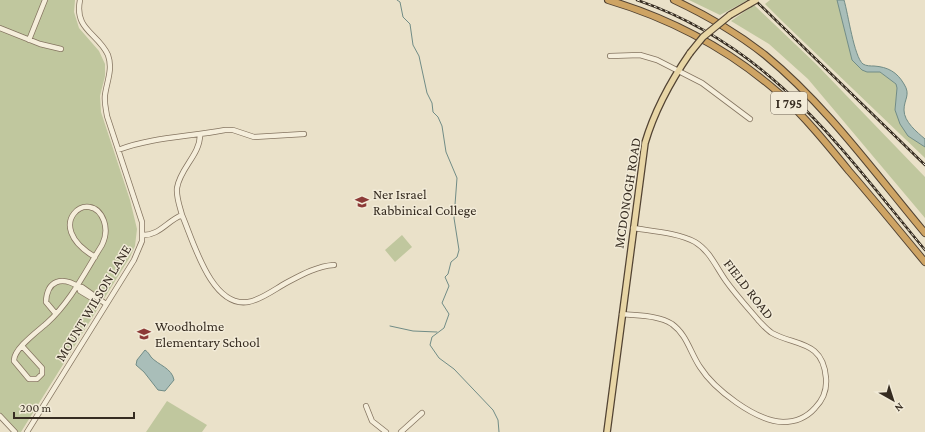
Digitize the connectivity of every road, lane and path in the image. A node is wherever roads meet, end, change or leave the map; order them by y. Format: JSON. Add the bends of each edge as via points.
{"nodes":[{"id":1,"x":45,"y":0,"type":"edge"},
{"id":2,"x":80,"y":0,"type":"edge"},
{"id":3,"x":608,"y":0,"type":"edge"},
{"id":4,"x":674,"y":0,"type":"edge"},
{"id":5,"x":756,"y":0,"type":"edge"},
{"id":6,"x":0,"y":28,"type":"edge"},
{"id":7,"x":29,"y":40,"type":"junction"},
{"id":8,"x":61,"y":49,"type":"dead end"},
{"id":9,"x":610,"y":56,"type":"dead end"},
{"id":10,"x":678,"y":70,"type":"junction"},
{"id":11,"x":750,"y":119,"type":"dead end"},
{"id":12,"x":304,"y":134,"type":"dead end"},
{"id":13,"x":200,"y":135,"type":"junction"},
{"id":14,"x":118,"y":150,"type":"junction"},
{"id":15,"x":182,"y":215,"type":"junction"},
{"id":16,"x":633,"y":228,"type":"junction"},
{"id":17,"x":925,"y":233,"type":"edge"},
{"id":18,"x":142,"y":235,"type":"junction"},
{"id":19,"x":94,"y":257,"type":"junction"},
{"id":20,"x":925,"y":262,"type":"edge"},
{"id":21,"x":334,"y":265,"type":"dead end"},
{"id":22,"x":78,"y":287,"type":"junction"},
{"id":23,"x":106,"y":304,"type":"junction"},
{"id":24,"x":56,"y":314,"type":"junction"},
{"id":25,"x":622,"y":314,"type":"junction"},
{"id":26,"x":22,"y":346,"type":"junction"},
{"id":27,"x":366,"y":406,"type":"dead end"},
{"id":28,"x":422,"y":413,"type":"dead end"},
{"id":29,"x":0,"y":416,"type":"edge"},
{"id":30,"x":15,"y":432,"type":"edge"},
{"id":31,"x":27,"y":432,"type":"edge"},
{"id":32,"x":386,"y":432,"type":"edge"},
{"id":33,"x":401,"y":432,"type":"edge"},
{"id":34,"x":607,"y":432,"type":"edge"}],
"edges":[{"from":1,"to":7,"type":"street"},
{"from":2,"to":14,"type":"street","name":"MOUNT WILSON LANE","via":[[79,11],[83,24],[103,48],[110,62],[105,106]]},
{"from":3,"to":20,"type":"highway","number":"I 795","via":[[653,15],[701,38],[763,80],[810,125]]},
{"from":4,"to":17,"type":"highway","number":"I 795","via":[[735,33],[783,71],[824,112]]},
{"from":5,"to":10,"type":"main road","name":"MCDONOGH ROAD","bridge":true,"via":[[730,15],[703,37]]},
{"from":6,"to":7,"type":"street"},
{"from":7,"to":8,"type":"street"},
{"from":9,"to":10,"type":"street","via":[[647,56]]},
{"from":10,"to":11,"type":"street","via":[[702,83]]},
{"from":10,"to":16,"type":"main road","name":"MCDONOGH ROAD","via":[[664,94],[649,130],[640,171]]},
{"from":12,"to":13,"type":"street","via":[[254,137],[233,130]]},
{"from":13,"to":14,"type":"street","via":[[132,144]]},
{"from":13,"to":15,"type":"street","via":[[199,147],[180,178],[177,189]]},
{"from":14,"to":18,"type":"street","name":"MOUNT WILSON LANE","via":[[140,216]]},
{"from":15,"to":18,"type":"street","via":[[153,235]]},
{"from":15,"to":21,"type":"street","via":[[204,268],[223,294],[238,302],[252,301],[309,271]]},
{"from":16,"to":25,"type":"main road","name":"MCDONOGH ROAD"},
{"from":16,"to":25,"type":"street","name":"FIELD ROAD","via":[[688,239],[703,248],[733,290],[766,328],[778,336],[803,344],[816,353],[824,369],[824,393],[813,410],[800,419],[782,422],[762,416],[735,401],[710,380],[685,338],[671,324],[658,318]]},
{"from":18,"to":23,"type":"street","name":"MOUNT WILSON LANE","via":[[138,253]]},
{"from":19,"to":19,"type":"street","via":[[105,238],[105,225],[95,210],[81,208],[70,218],[69,229],[80,246]]},
{"from":19,"to":22,"type":"street"},
{"from":22,"to":23,"type":"street","via":[[80,291]]},
{"from":22,"to":24,"type":"street"},
{"from":22,"to":24,"type":"street","via":[[63,280],[49,288],[46,302]]},
{"from":23,"to":31,"type":"street","name":"MOUNT WILSON LANE"},
{"from":24,"to":26,"type":"street"},
{"from":25,"to":34,"type":"main road","name":"MCDONOGH ROAD"},
{"from":26,"to":26,"type":"street","via":[[14,357],[15,364],[29,379],[37,379],[42,374],[42,368]]},
{"from":27,"to":32,"type":"street","via":[[372,421]]},
{"from":28,"to":33,"type":"street"},
{"from":29,"to":30,"type":"street"}]}
